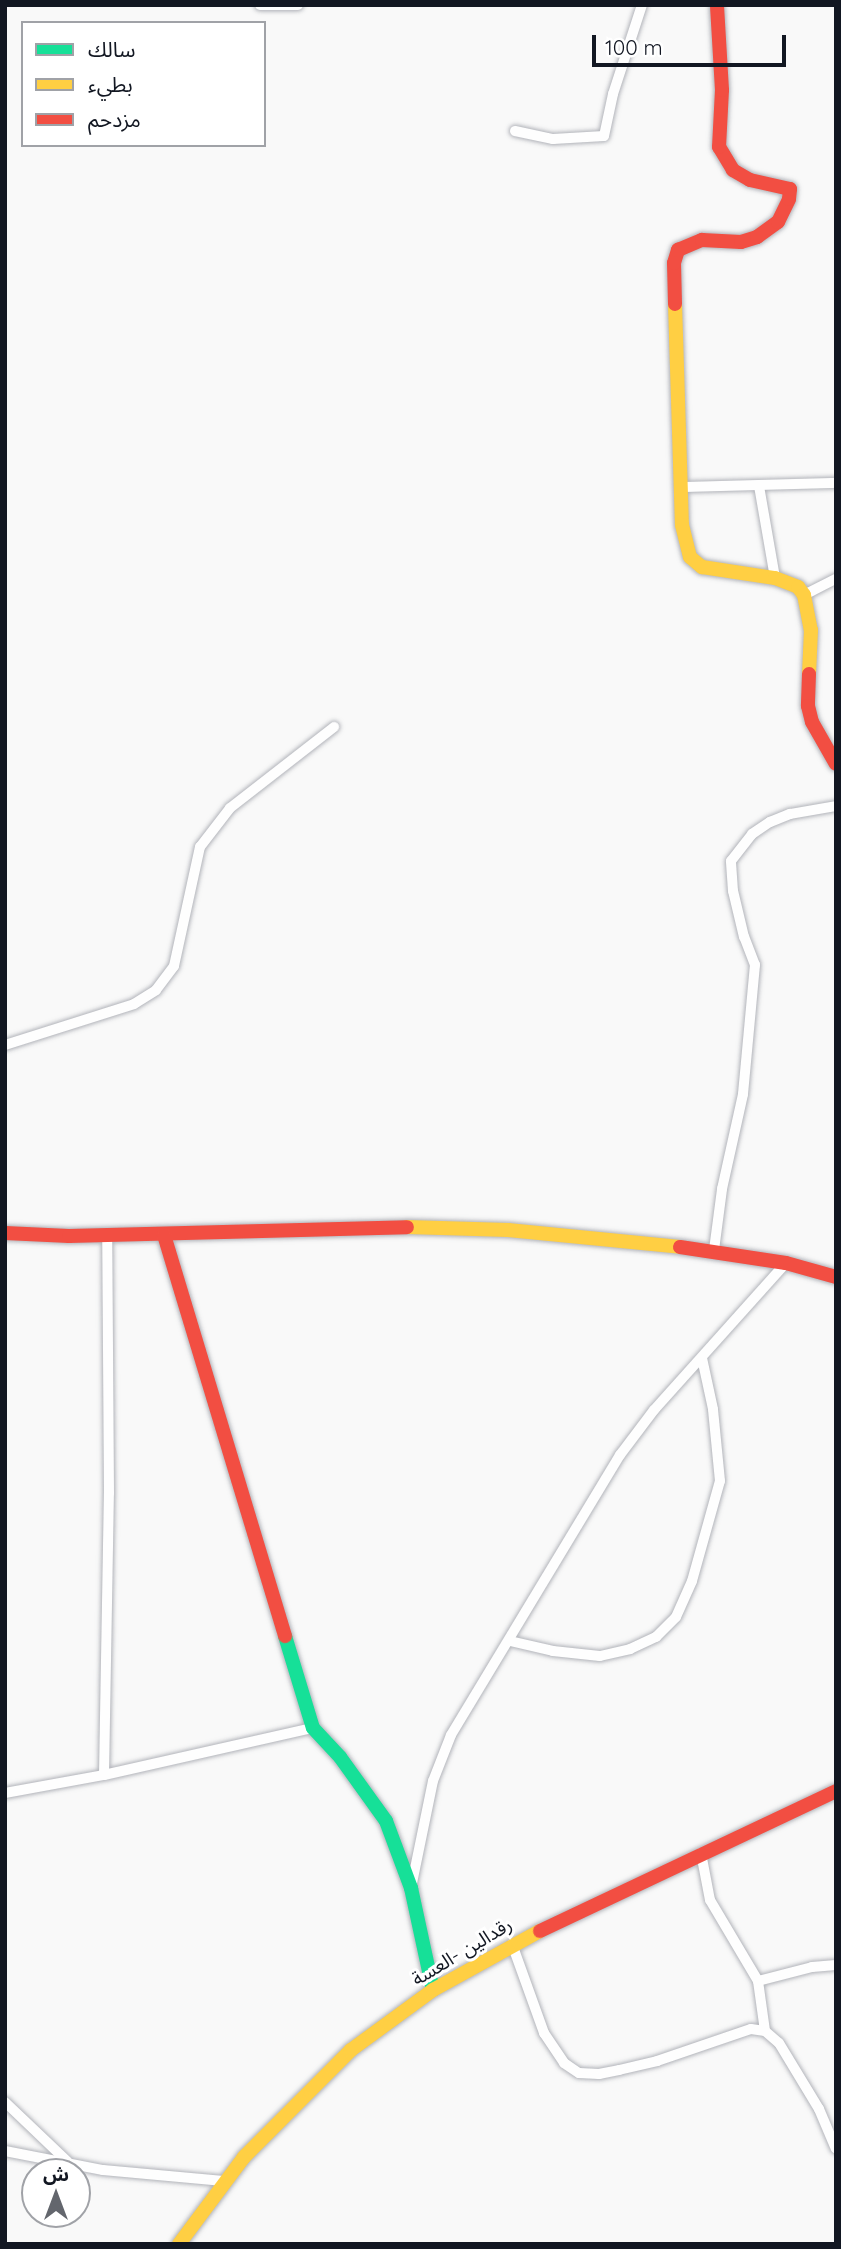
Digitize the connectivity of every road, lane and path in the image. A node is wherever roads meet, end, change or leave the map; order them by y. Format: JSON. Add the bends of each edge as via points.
{"nodes":[{"id":1,"x":260,"y":5,"type":"edge"},
{"id":2,"x":298,"y":5,"type":"edge"},
{"id":3,"x":642,"y":5,"type":"edge"},
{"id":4,"x":717,"y":5,"type":"edge"},
{"id":5,"x":515,"y":131,"type":"dead end"},
{"id":6,"x":836,"y":483,"type":"edge"},
{"id":7,"x":759,"y":486,"type":"junction"},
{"id":8,"x":680,"y":487,"type":"junction"},
{"id":9,"x":775,"y":578,"type":"junction"},
{"id":10,"x":836,"y":579,"type":"edge"},
{"id":11,"x":804,"y":595,"type":"junction"},
{"id":12,"x":334,"y":727,"type":"dead end"},
{"id":13,"x":836,"y":764,"type":"edge"},
{"id":14,"x":836,"y":806,"type":"edge"},
{"id":15,"x":5,"y":1045,"type":"edge"},
{"id":16,"x":5,"y":1233,"type":"edge"},
{"id":17,"x":164,"y":1235,"type":"junction"},
{"id":18,"x":107,"y":1236,"type":"junction"},
{"id":19,"x":714,"y":1251,"type":"junction"},
{"id":20,"x":786,"y":1263,"type":"junction"},
{"id":21,"x":836,"y":1277,"type":"edge"},
{"id":22,"x":702,"y":1358,"type":"junction"},
{"id":23,"x":510,"y":1641,"type":"junction"},
{"id":24,"x":313,"y":1728,"type":"junction"},
{"id":25,"x":104,"y":1775,"type":"junction"},
{"id":26,"x":836,"y":1791,"type":"edge"},
{"id":27,"x":5,"y":1793,"type":"edge"},
{"id":28,"x":701,"y":1853,"type":"junction"},
{"id":29,"x":411,"y":1888,"type":"junction"},
{"id":30,"x":512,"y":1944,"type":"junction"},
{"id":31,"x":836,"y":1965,"type":"edge"},
{"id":32,"x":758,"y":1981,"type":"junction"},
{"id":33,"x":433,"y":1990,"type":"junction"},
{"id":34,"x":765,"y":2031,"type":"junction"},
{"id":35,"x":5,"y":2102,"type":"edge"},
{"id":36,"x":836,"y":2149,"type":"edge"},
{"id":37,"x":5,"y":2151,"type":"edge"},
{"id":38,"x":43,"y":2158,"type":"edge"},
{"id":39,"x":65,"y":2158,"type":"edge"},
{"id":40,"x":91,"y":2167,"type":"edge"},
{"id":41,"x":224,"y":2181,"type":"junction"},
{"id":42,"x":179,"y":2244,"type":"edge"}],
"edges":[{"from":1,"to":2,"type":"street"},
{"from":3,"to":5,"type":"street","via":[[604,136],[553,139]]},
{"from":4,"to":8,"type":"street","via":[[722,90],[719,147],[733,170],[750,180],[790,189],[778,222],[757,237],[741,242],[702,240],[678,250],[673,278]]},
{"from":6,"to":7,"type":"street"},
{"from":7,"to":8,"type":"street"},
{"from":7,"to":9,"type":"street"},
{"from":8,"to":9,"type":"street","via":[[690,557],[715,571]]},
{"from":9,"to":11,"type":"street","via":[[798,587]]},
{"from":10,"to":11,"type":"street"},
{"from":11,"to":13,"type":"street","via":[[811,630],[807,706],[811,722]]},
{"from":12,"to":15,"type":"street","via":[[230,808],[200,847],[174,966],[156,990],[134,1004]]},
{"from":14,"to":19,"type":"street","via":[[770,822],[752,834],[731,861],[733,891],[755,965],[743,1094]]},
{"from":16,"to":18,"type":"street"},
{"from":17,"to":18,"type":"street"},
{"from":17,"to":19,"type":"street","via":[[418,1227],[587,1236]]},
{"from":17,"to":24,"type":"street"},
{"from":18,"to":25,"type":"street","via":[[110,1493]]},
{"from":19,"to":20,"type":"street"},
{"from":20,"to":21,"type":"street"},
{"from":20,"to":22,"type":"street"},
{"from":22,"to":23,"type":"street","via":[[620,1455]]},
{"from":22,"to":23,"type":"street","via":[[713,1409],[719,1481],[692,1581],[676,1617],[656,1637],[600,1656]]},
{"from":23,"to":29,"type":"street","via":[[438,1762]]},
{"from":24,"to":25,"type":"street"},
{"from":24,"to":29,"type":"street","via":[[386,1821]]},
{"from":25,"to":27,"type":"street"},
{"from":26,"to":28,"type":"street","name":"رقدالين -العسة"},
{"from":28,"to":30,"type":"street","name":"رقدالين -العسة"},
{"from":28,"to":32,"type":"street","via":[[710,1900]]},
{"from":29,"to":33,"type":"street"},
{"from":30,"to":33,"type":"street","name":"رقدالين -العسة"},
{"from":30,"to":34,"type":"street","via":[[544,2033],[564,2063],[579,2073],[657,2062],[751,2029]]},
{"from":31,"to":32,"type":"street"},
{"from":32,"to":34,"type":"street"},
{"from":33,"to":41,"type":"street","name":"رقدالين -العسة","via":[[351,2050]]},
{"from":34,"to":36,"type":"street","via":[[779,2043],[819,2109]]},
{"from":35,"to":39,"type":"street"},
{"from":37,"to":38,"type":"street"},
{"from":40,"to":41,"type":"street"},
{"from":41,"to":42,"type":"street","name":"رقدالين -العسة"}]}
